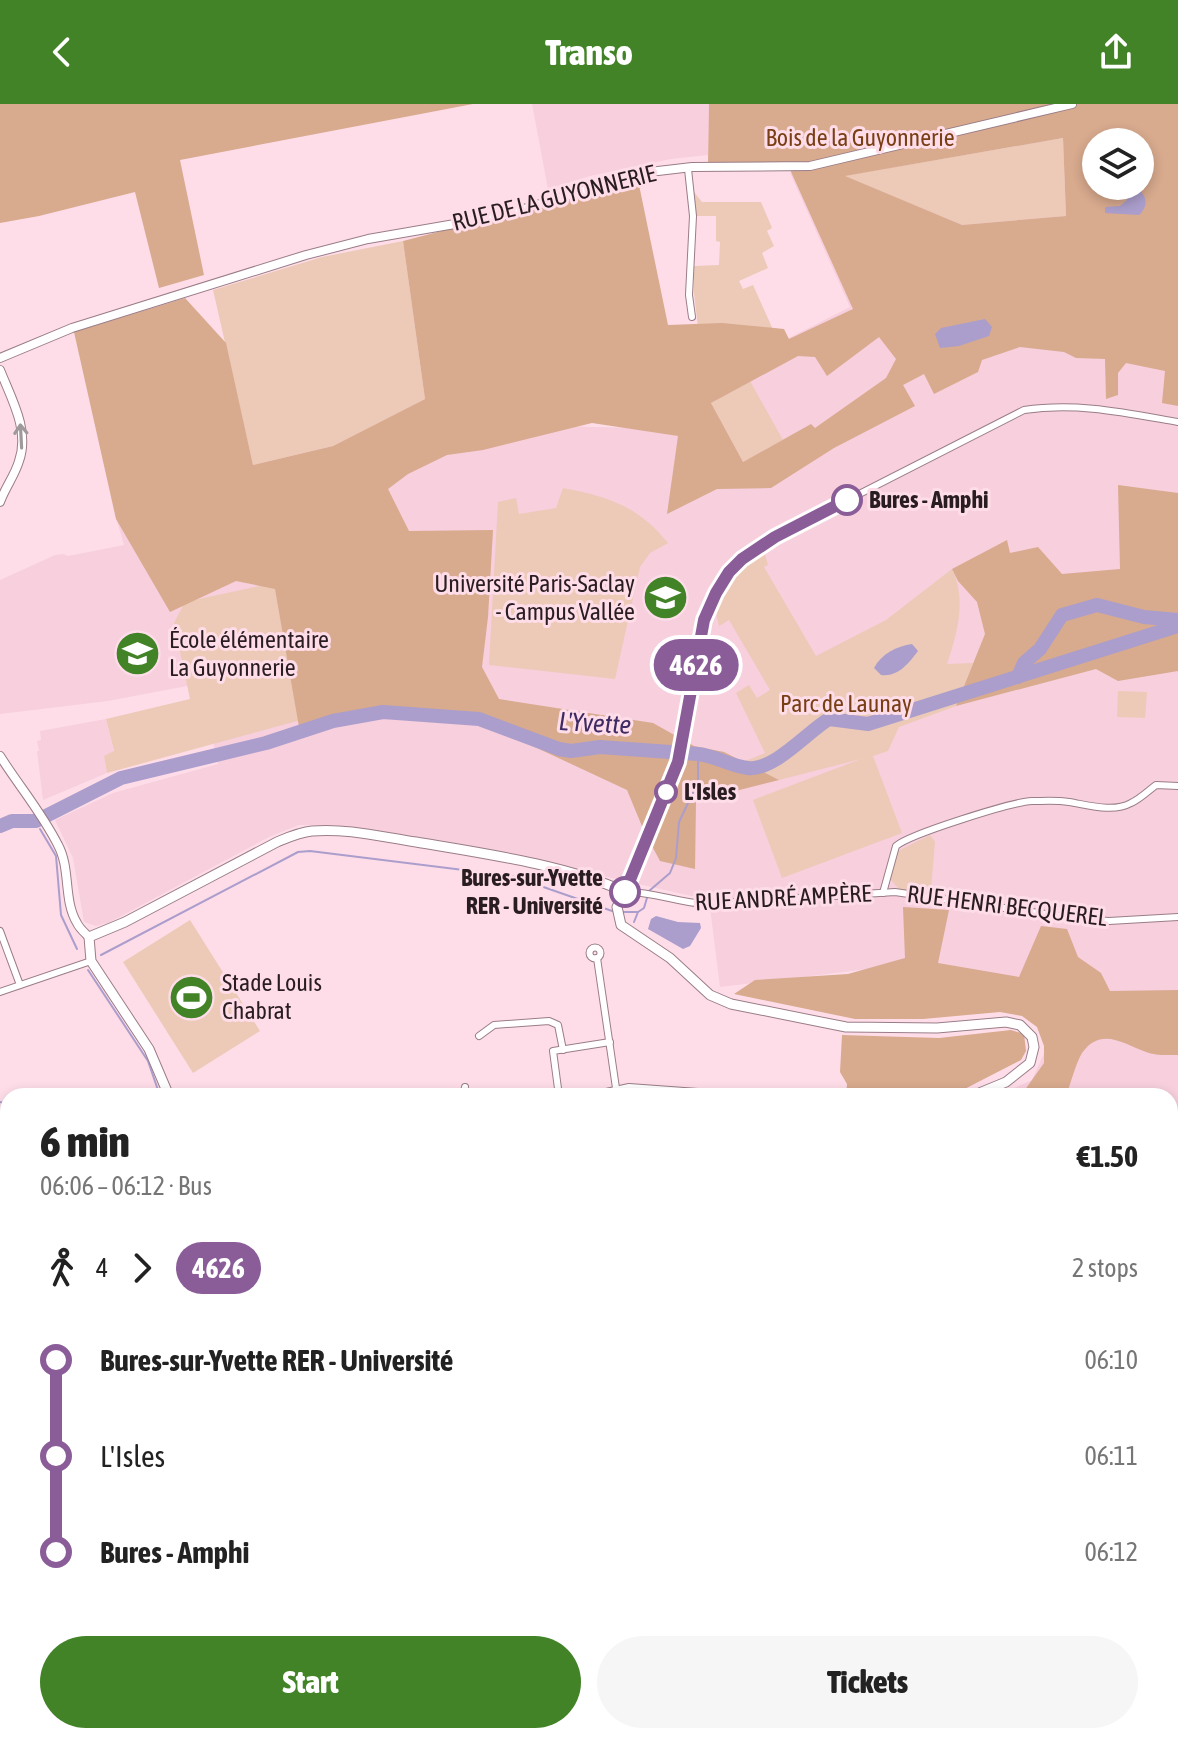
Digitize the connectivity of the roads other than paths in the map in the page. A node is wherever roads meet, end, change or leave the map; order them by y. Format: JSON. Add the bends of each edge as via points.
{"nodes":[{"id":1,"x":1072,"y":104,"type":"edge"},
{"id":2,"x":688,"y":169,"type":"junction"},
{"id":3,"x":692,"y":317,"type":"dead end"},
{"id":4,"x":0,"y":358,"type":"edge"},
{"id":5,"x":0,"y":370,"type":"edge"},
{"id":6,"x":1178,"y":422,"type":"edge"},
{"id":7,"x":0,"y":502,"type":"edge"},
{"id":8,"x":1,"y":759,"type":"edge"},
{"id":9,"x":1178,"y":786,"type":"edge"},
{"id":10,"x":625,"y":892,"type":"junction"},
{"id":11,"x":883,"y":893,"type":"junction"},
{"id":12,"x":1178,"y":917,"type":"edge"},
{"id":13,"x":0,"y":931,"type":"edge"},
{"id":14,"x":89,"y":937,"type":"junction"},
{"id":15,"x":597,"y":958,"type":"dead end"},
{"id":16,"x":91,"y":961,"type":"junction"},
{"id":17,"x":20,"y":985,"type":"junction"},
{"id":18,"x":0,"y":992,"type":"edge"},
{"id":19,"x":479,"y":1036,"type":"dead end"},
{"id":20,"x":610,"y":1042,"type":"junction"},
{"id":21,"x":563,"y":1050,"type":"junction"},
{"id":22,"x":166,"y":1088,"type":"edge"},
{"id":23,"x":558,"y":1088,"type":"edge"},
{"id":24,"x":614,"y":1088,"type":"edge"},
{"id":25,"x":991,"y":1088,"type":"edge"}],
"edges":[{"from":1,"to":2,"type":"street","name":"RUE DE LA GUYONNERIE","via":[[810,166]]},
{"from":2,"to":3,"type":"street"},
{"from":2,"to":4,"type":"street","name":"RUE DE LA GUYONNERIE","via":[[641,173],[501,216],[309,254],[72,328]]},
{"from":7,"to":5,"type":"street","one_way":true,"via":[[24,441]]},
{"from":6,"to":10,"type":"street","via":[[1090,407],[1024,410],[764,544],[729,572],[704,620],[678,762]]},
{"from":8,"to":14,"type":"street","via":[[37,807],[62,854],[77,924]]},
{"from":9,"to":11,"type":"street","name":"RUE ANDRÉ AMPÈRE","via":[[1156,785],[1122,807],[1023,802],[901,841]]},
{"from":10,"to":11,"type":"street","name":"RUE ANDRÉ AMPÈRE","via":[[689,904]]},
{"from":10,"to":14,"type":"main road","via":[[475,852],[317,831],[277,842]]},
{"from":10,"to":25,"type":"main road","via":[[617,911],[621,925],[670,958],[696,985],[731,1004],[846,1027],[1020,1025],[1032,1037],[1030,1063]]},
{"from":11,"to":12,"type":"street","name":"RUE HENRI BECQUEREL","via":[[1080,919]]},
{"from":13,"to":17,"type":"street"},
{"from":14,"to":16,"type":"main road"},
{"from":15,"to":20,"type":"street"},
{"from":16,"to":17,"type":"street"},
{"from":16,"to":22,"type":"main road","via":[[149,1049]]},
{"from":17,"to":18,"type":"street"},
{"from":19,"to":21,"type":"street","via":[[494,1025],[549,1021],[558,1025]]},
{"from":20,"to":21,"type":"street"},
{"from":20,"to":24,"type":"street"},
{"from":21,"to":23,"type":"street","via":[[553,1051]]}]}
